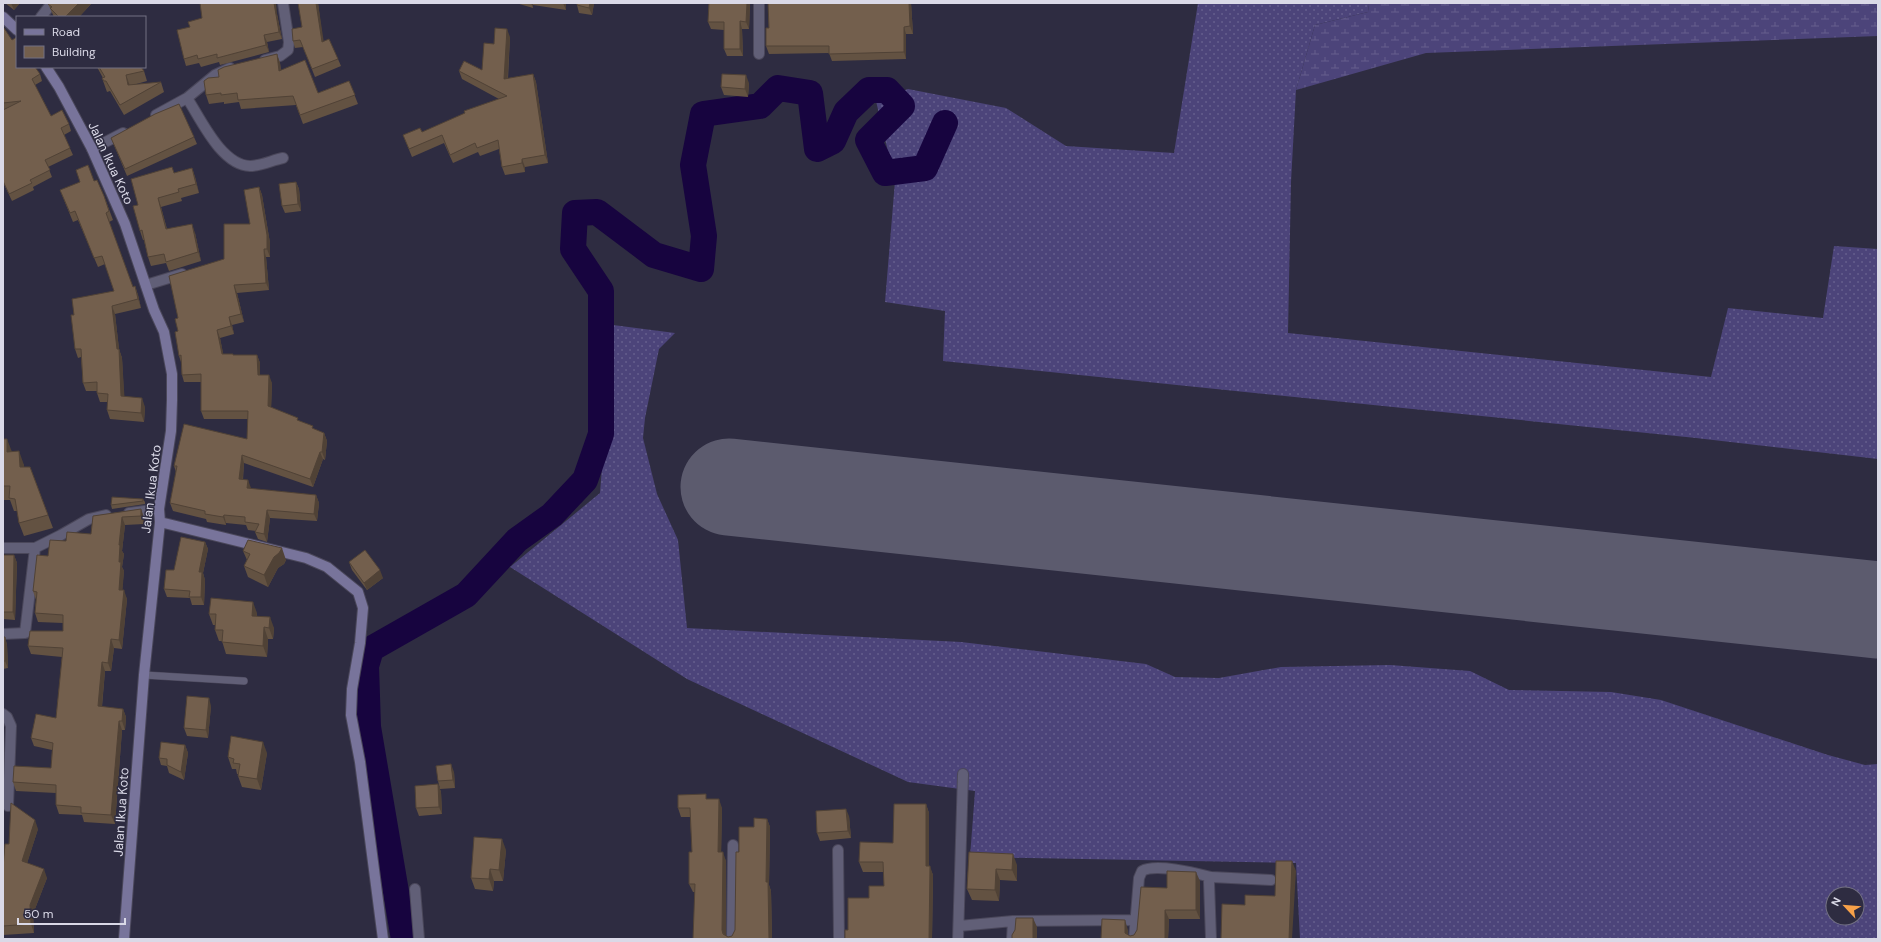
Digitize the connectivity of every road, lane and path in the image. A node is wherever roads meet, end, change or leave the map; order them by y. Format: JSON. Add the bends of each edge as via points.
{"nodes":[{"id":1,"x":52,"y":3,"type":"edge"},
{"id":2,"x":283,"y":3,"type":"edge"},
{"id":3,"x":759,"y":3,"type":"edge"},
{"id":4,"x":42,"y":16,"type":"edge"},
{"id":5,"x":3,"y":17,"type":"edge"},
{"id":6,"x":16,"y":29,"type":"edge"},
{"id":7,"x":758,"y":54,"type":"dead end"},
{"id":8,"x":252,"y":63,"type":"edge"},
{"id":9,"x":238,"y":66,"type":"edge"},
{"id":10,"x":47,"y":68,"type":"edge"},
{"id":11,"x":187,"y":98,"type":"junction"},
{"id":12,"x":146,"y":121,"type":"edge"},
{"id":13,"x":132,"y":128,"type":"edge"},
{"id":14,"x":92,"y":149,"type":"junction"},
{"id":15,"x":283,"y":158,"type":"dead end"},
{"id":16,"x":190,"y":271,"type":"edge"},
{"id":17,"x":146,"y":285,"type":"junction"},
{"id":18,"x":159,"y":509,"type":"junction"},
{"id":19,"x":160,"y":522,"type":"junction"},
{"id":20,"x":3,"y":548,"type":"edge"},
{"id":21,"x":36,"y":548,"type":"junction"},
{"id":22,"x":3,"y":634,"type":"edge"},
{"id":23,"x":144,"y":675,"type":"junction"},
{"id":24,"x":244,"y":681,"type":"dead end"},
{"id":25,"x":3,"y":714,"type":"edge"},
{"id":26,"x":963,"y":774,"type":"dead end"},
{"id":27,"x":8,"y":806,"type":"dead end"},
{"id":28,"x":733,"y":845,"type":"dead end"},
{"id":29,"x":838,"y":850,"type":"dead end"},
{"id":30,"x":1211,"y":877,"type":"junction"},
{"id":31,"x":1271,"y":880,"type":"dead end"},
{"id":32,"x":414,"y":889,"type":"dead end"},
{"id":33,"x":1134,"y":920,"type":"junction"},
{"id":34,"x":1013,"y":921,"type":"junction"},
{"id":35,"x":959,"y":926,"type":"junction"},
{"id":36,"x":124,"y":939,"type":"edge"},
{"id":37,"x":383,"y":939,"type":"edge"},
{"id":38,"x":419,"y":939,"type":"edge"},
{"id":39,"x":732,"y":939,"type":"edge"},
{"id":40,"x":838,"y":939,"type":"edge"},
{"id":41,"x":958,"y":939,"type":"edge"},
{"id":42,"x":1012,"y":939,"type":"edge"},
{"id":43,"x":1134,"y":939,"type":"edge"},
{"id":44,"x":1211,"y":939,"type":"edge"}],
"edges":[{"from":1,"to":4,"type":"street"},
{"from":2,"to":8,"type":"street","via":[[288,50],[280,56]]},
{"from":3,"to":7,"type":"street"},
{"from":5,"to":6,"type":"street"},
{"from":9,"to":11,"type":"street","via":[[215,75]]},
{"from":10,"to":14,"type":"street","name":"Jalan Ikua Koto"},
{"from":11,"to":12,"type":"street"},
{"from":11,"to":15,"type":"street","via":[[220,150],[234,162],[250,166]]},
{"from":13,"to":14,"type":"street"},
{"from":14,"to":17,"type":"street","name":"Jalan Ikua Koto","via":[[125,224]]},
{"from":16,"to":17,"type":"street"},
{"from":17,"to":18,"type":"street","name":"Jalan Ikua Koto","via":[[164,332],[172,374],[171,431]]},
{"from":18,"to":19,"type":"street","name":"Jalan Ikua Koto"},
{"from":18,"to":21,"type":"street","via":[[88,519]]},
{"from":19,"to":23,"type":"street","name":"Jalan Ikua Koto"},
{"from":19,"to":37,"type":"street","via":[[306,558],[327,567],[358,592],[363,608],[351,715],[360,762]]},
{"from":20,"to":21,"type":"street"},
{"from":21,"to":22,"type":"street","via":[[25,633]]},
{"from":23,"to":24,"type":"lane"},
{"from":23,"to":36,"type":"street","name":"Jalan Ikua Koto"},
{"from":25,"to":27,"type":"street","via":[[11,726]]},
{"from":26,"to":35,"type":"street"},
{"from":28,"to":39,"type":"street"},
{"from":29,"to":40,"type":"street"},
{"from":30,"to":31,"type":"street"},
{"from":30,"to":33,"type":"street","via":[[1155,868],[1144,870],[1139,878]]},
{"from":30,"to":44,"type":"street"},
{"from":32,"to":38,"type":"street"},
{"from":33,"to":34,"type":"street"},
{"from":33,"to":43,"type":"street"},
{"from":34,"to":35,"type":"street"},
{"from":34,"to":42,"type":"street"},
{"from":35,"to":41,"type":"street"}]}
